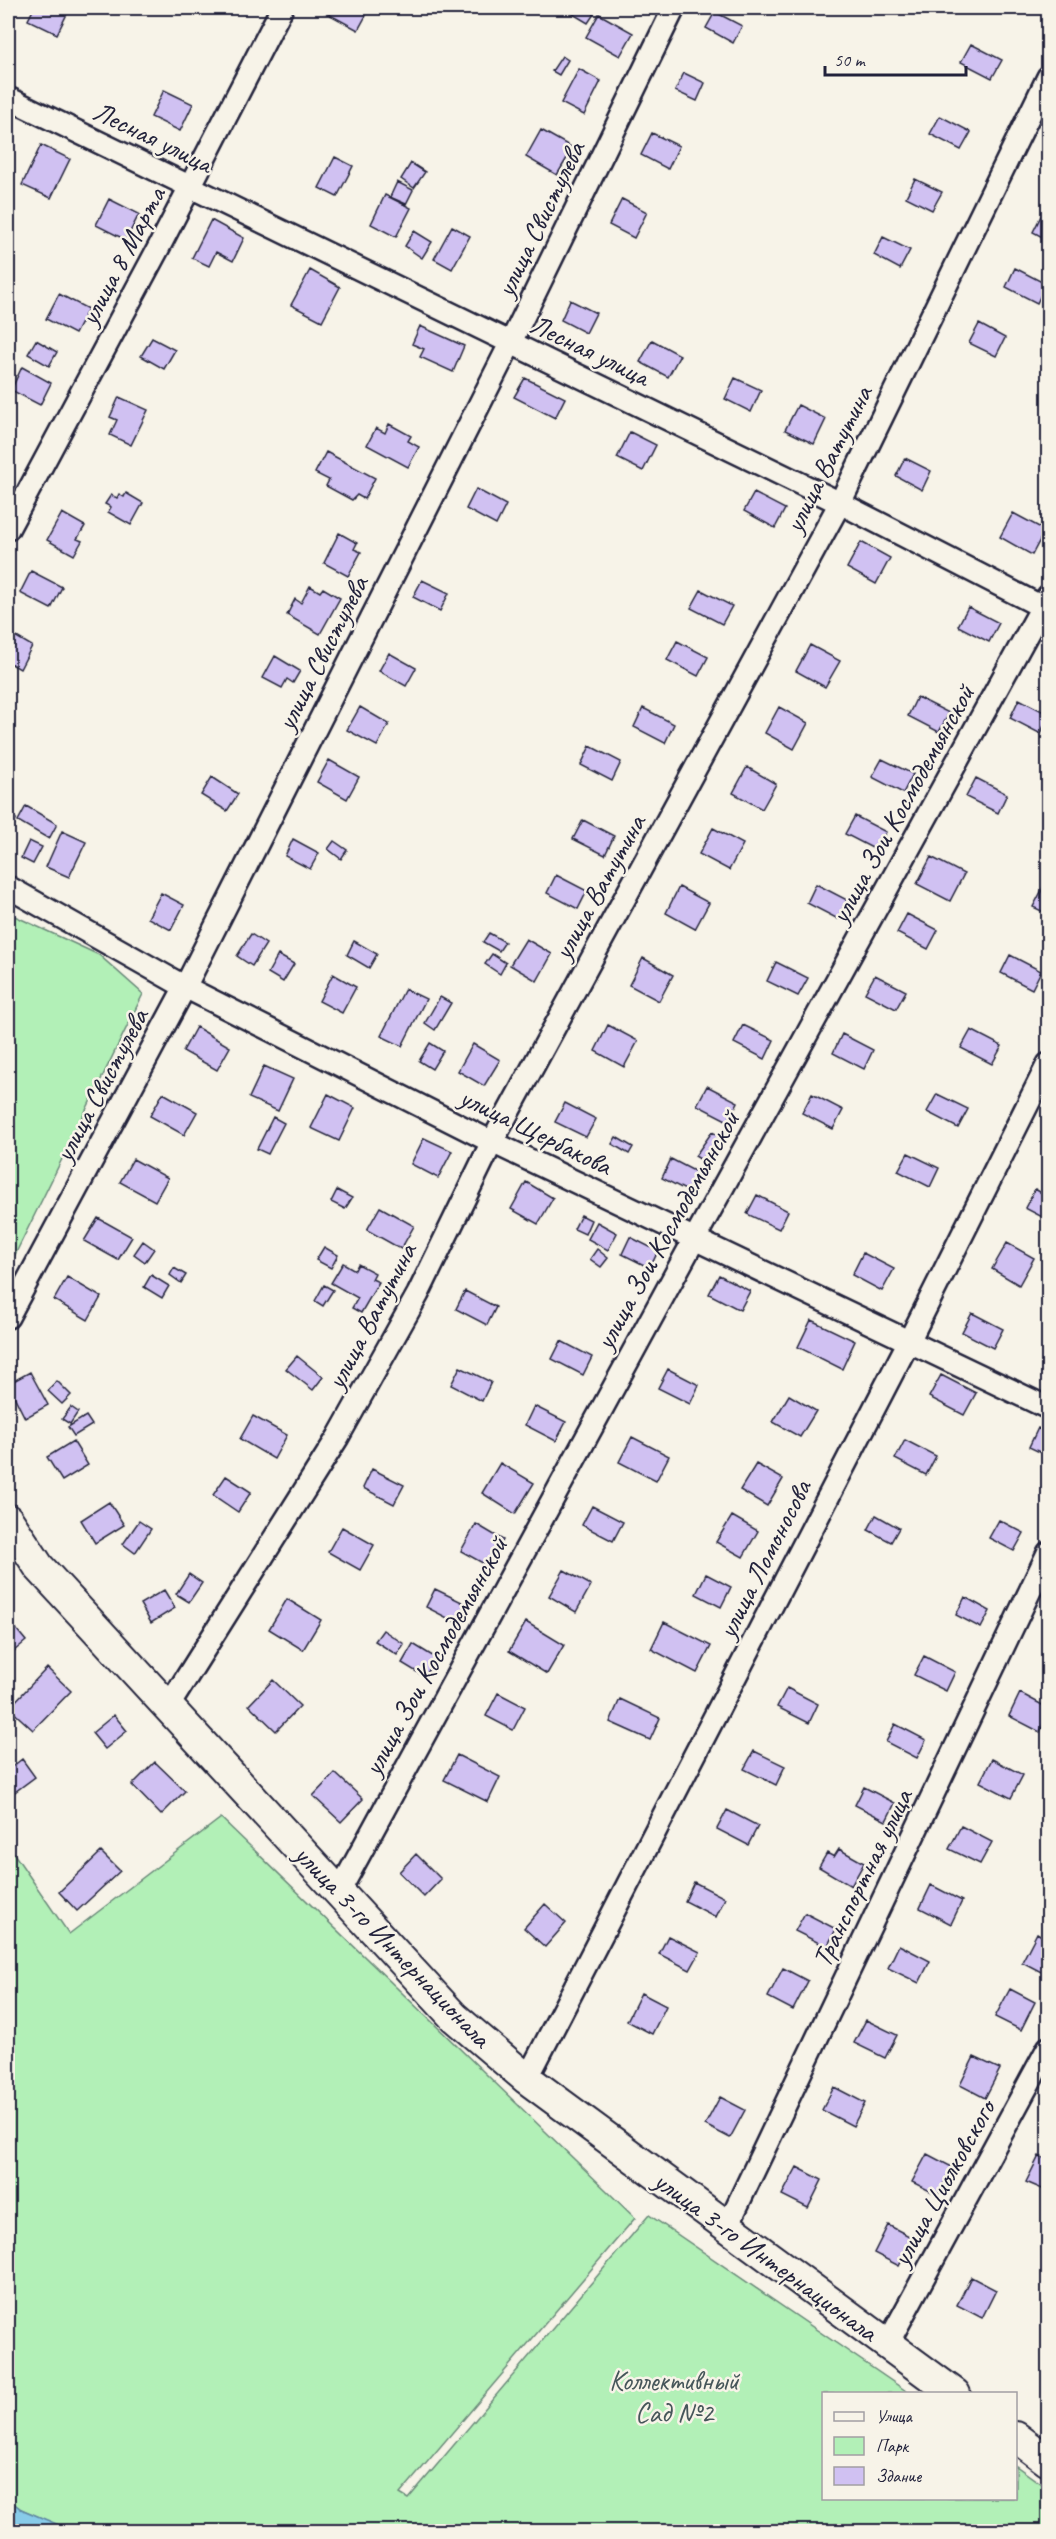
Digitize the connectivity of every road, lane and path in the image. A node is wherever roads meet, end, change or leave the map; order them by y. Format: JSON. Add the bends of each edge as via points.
{"nodes":[{"id":1,"x":282,"y":8,"type":"edge"},
{"id":2,"x":675,"y":8,"type":"edge"},
{"id":3,"x":1048,"y":77,"type":"edge"},
{"id":4,"x":8,"y":98,"type":"edge"},
{"id":5,"x":190,"y":187,"type":"junction"},
{"id":6,"x":510,"y":344,"type":"junction"},
{"id":7,"x":840,"y":503,"type":"junction"},
{"id":8,"x":8,"y":529,"type":"edge"},
{"id":9,"x":1047,"y":604,"type":"edge"},
{"id":10,"x":8,"y":886,"type":"edge"},
{"id":11,"x":185,"y":987,"type":"junction"},
{"id":12,"x":1048,"y":1064,"type":"edge"},
{"id":13,"x":492,"y":1142,"type":"junction"},
{"id":14,"x":695,"y":1238,"type":"junction"},
{"id":15,"x":8,"y":1317,"type":"edge"},
{"id":16,"x":909,"y":1341,"type":"junction"},
{"id":17,"x":1048,"y":1408,"type":"edge"},
{"id":18,"x":8,"y":1520,"type":"edge"},
{"id":19,"x":1048,"y":1553,"type":"edge"},
{"id":20,"x":168,"y":1707,"type":"junction"},
{"id":21,"x":339,"y":1892,"type":"junction"},
{"id":22,"x":1048,"y":2048,"type":"edge"},
{"id":23,"x":527,"y":2079,"type":"junction"},
{"id":24,"x":727,"y":2227,"type":"junction"},
{"id":25,"x":887,"y":2345,"type":"junction"},
{"id":26,"x":952,"y":2392,"type":"edge"},
{"id":27,"x":1017,"y":2438,"type":"edge"},
{"id":28,"x":1046,"y":2455,"type":"edge"}],
"edges":[{"from":1,"to":5,"type":"street","name":"улица 8 Марта"},
{"from":2,"to":6,"type":"street","name":"улица Свистулева"},
{"from":3,"to":7,"type":"street","name":"улица Ватутина"},
{"from":4,"to":5,"type":"street","name":"Лесная улица"},
{"from":5,"to":6,"type":"street","name":"Лесная улица"},
{"from":5,"to":8,"type":"street","name":"улица 8 Марта"},
{"from":6,"to":7,"type":"street","name":"Лесная улица"},
{"from":6,"to":11,"type":"street","name":"улица Свистулева"},
{"from":7,"to":9,"type":"street","name":"Лесная улица"},
{"from":7,"to":13,"type":"street","name":"улица Ватутина"},
{"from":9,"to":14,"type":"street","name":"улица Зои Космодемьянской"},
{"from":10,"to":11,"type":"street","name":"улица Щербакова"},
{"from":11,"to":13,"type":"street","name":"улица Щербакова"},
{"from":11,"to":15,"type":"street","name":"улица Свистулева"},
{"from":12,"to":16,"type":"street","name":"улица Ломоносова"},
{"from":13,"to":14,"type":"street","name":"улица Щербакова"},
{"from":13,"to":20,"type":"street","name":"улица Ватутина","via":[[418,1294],[338,1437]]},
{"from":14,"to":16,"type":"street","name":"улица Щербакова"},
{"from":14,"to":21,"type":"street","name":"улица Зои Космодемьянской"},
{"from":16,"to":17,"type":"street","name":"улица Щербакова"},
{"from":16,"to":23,"type":"street","name":"улица Ломоносова"},
{"from":18,"to":20,"type":"main road","name":"улица 3-го Интернационала","via":[[39,1567]]},
{"from":19,"to":24,"type":"street","name":"Транспортная улица"},
{"from":20,"to":21,"type":"main road","name":"улица 3-го Интернационала"},
{"from":21,"to":23,"type":"main road","name":"улица 3-го Интернационала","via":[[454,2017]]},
{"from":22,"to":25,"type":"street","name":"улица Циолковского"},
{"from":23,"to":24,"type":"main road","name":"улица 3-го Интернационала"},
{"from":24,"to":25,"type":"main road","name":"улица 3-го Интернационала"},
{"from":25,"to":26,"type":"main road","name":"улица 3-го Интернационала"},
{"from":27,"to":28,"type":"main road"}]}
